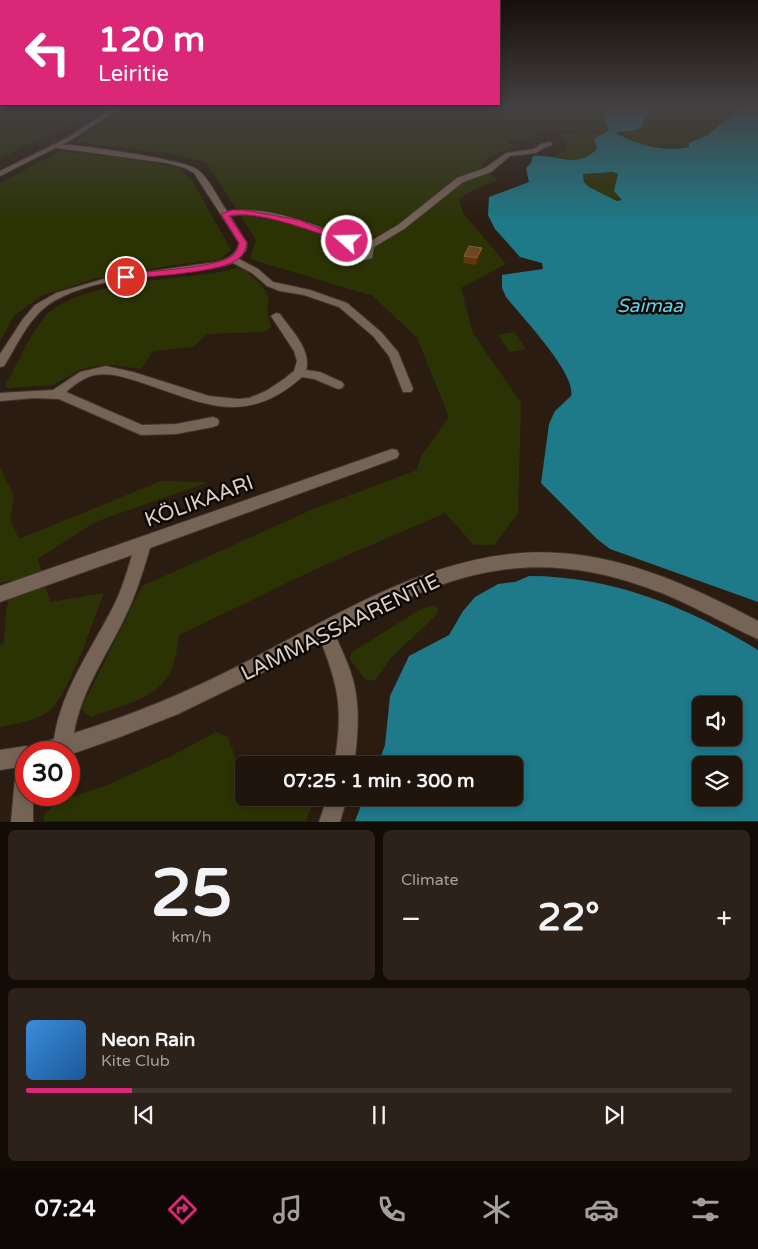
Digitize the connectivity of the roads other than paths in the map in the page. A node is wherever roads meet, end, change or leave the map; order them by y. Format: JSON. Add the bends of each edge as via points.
{"nodes":[{"id":1,"x":543,"y":145,"type":"edge"},
{"id":2,"x":57,"y":146,"type":"joint"},
{"id":3,"x":0,"y":174,"type":"edge"},
{"id":4,"x":225,"y":214,"type":"junction"},
{"id":5,"x":234,"y":259,"type":"junction"},
{"id":6,"x":276,"y":316,"type":"dead end"},
{"id":7,"x":0,"y":363,"type":"edge"},
{"id":8,"x":299,"y":373,"type":"junction"},
{"id":9,"x":338,"y":385,"type":"dead end"},
{"id":10,"x":407,"y":390,"type":"dead end"},
{"id":11,"x":56,"y":394,"type":"junction"},
{"id":12,"x":0,"y":397,"type":"edge"},
{"id":13,"x":213,"y":422,"type":"dead end"},
{"id":14,"x":392,"y":454,"type":"dead end"},
{"id":15,"x":143,"y":544,"type":"junction"},
{"id":16,"x":0,"y":594,"type":"edge"},
{"id":17,"x":325,"y":630,"type":"junction"},
{"id":18,"x":758,"y":630,"type":"edge"},
{"id":19,"x":63,"y":741,"type":"edge"},
{"id":20,"x":80,"y":742,"type":"edge"},
{"id":21,"x":345,"y":756,"type":"edge"},
{"id":22,"x":15,"y":758,"type":"edge"},
{"id":23,"x":0,"y":760,"type":"edge"},
{"id":24,"x":22,"y":806,"type":"edge"},
{"id":25,"x":334,"y":806,"type":"edge"},
{"id":26,"x":22,"y":822,"type":"edge"},
{"id":27,"x":329,"y":822,"type":"edge"}],
"edges":[{"from":1,"to":4,"type":"street","via":[[536,151],[508,154],[488,170],[460,180],[424,210],[368,248],[369,256],[363,258],[349,252],[347,241],[296,222],[237,212]]},
{"from":2,"to":3,"type":"street"},
{"from":2,"to":4,"type":"street","via":[[188,166],[197,172]]},
{"from":4,"to":5,"type":"street","via":[[243,243],[241,252]]},
{"from":5,"to":7,"type":"street","via":[[215,266],[126,277],[54,297],[31,316]]},
{"from":5,"to":10,"type":"street","via":[[255,270],[270,284],[344,305],[377,334],[394,355]]},
{"from":6,"to":8,"type":"street","via":[[300,351],[303,361]]},
{"from":8,"to":9,"type":"street","via":[[316,375]]},
{"from":8,"to":11,"type":"street","via":[[290,382],[249,402],[213,400],[105,371],[86,374]]},
{"from":11,"to":12,"type":"street","via":[[36,392]]},
{"from":11,"to":13,"type":"street","via":[[141,430],[176,429]]},
{"from":14,"to":15,"type":"street","name":"KÖLIKAARI"},
{"from":15,"to":16,"type":"street"},
{"from":15,"to":19,"type":"street","name":"KÖLIKAARI","via":[[135,577],[68,711]]},
{"from":17,"to":18,"type":"street","name":"LAMMASSAARENTIE","via":[[450,574],[499,562],[532,559],[578,563],[638,578],[717,609]]},
{"from":17,"to":20,"type":"street","name":"LAMMASSAARENTIE","via":[[165,710]]},
{"from":17,"to":21,"type":"street","via":[[347,694],[349,720]]},
{"from":22,"to":23,"type":"street"},
{"from":24,"to":26,"type":"street"},
{"from":25,"to":27,"type":"street"}]}
